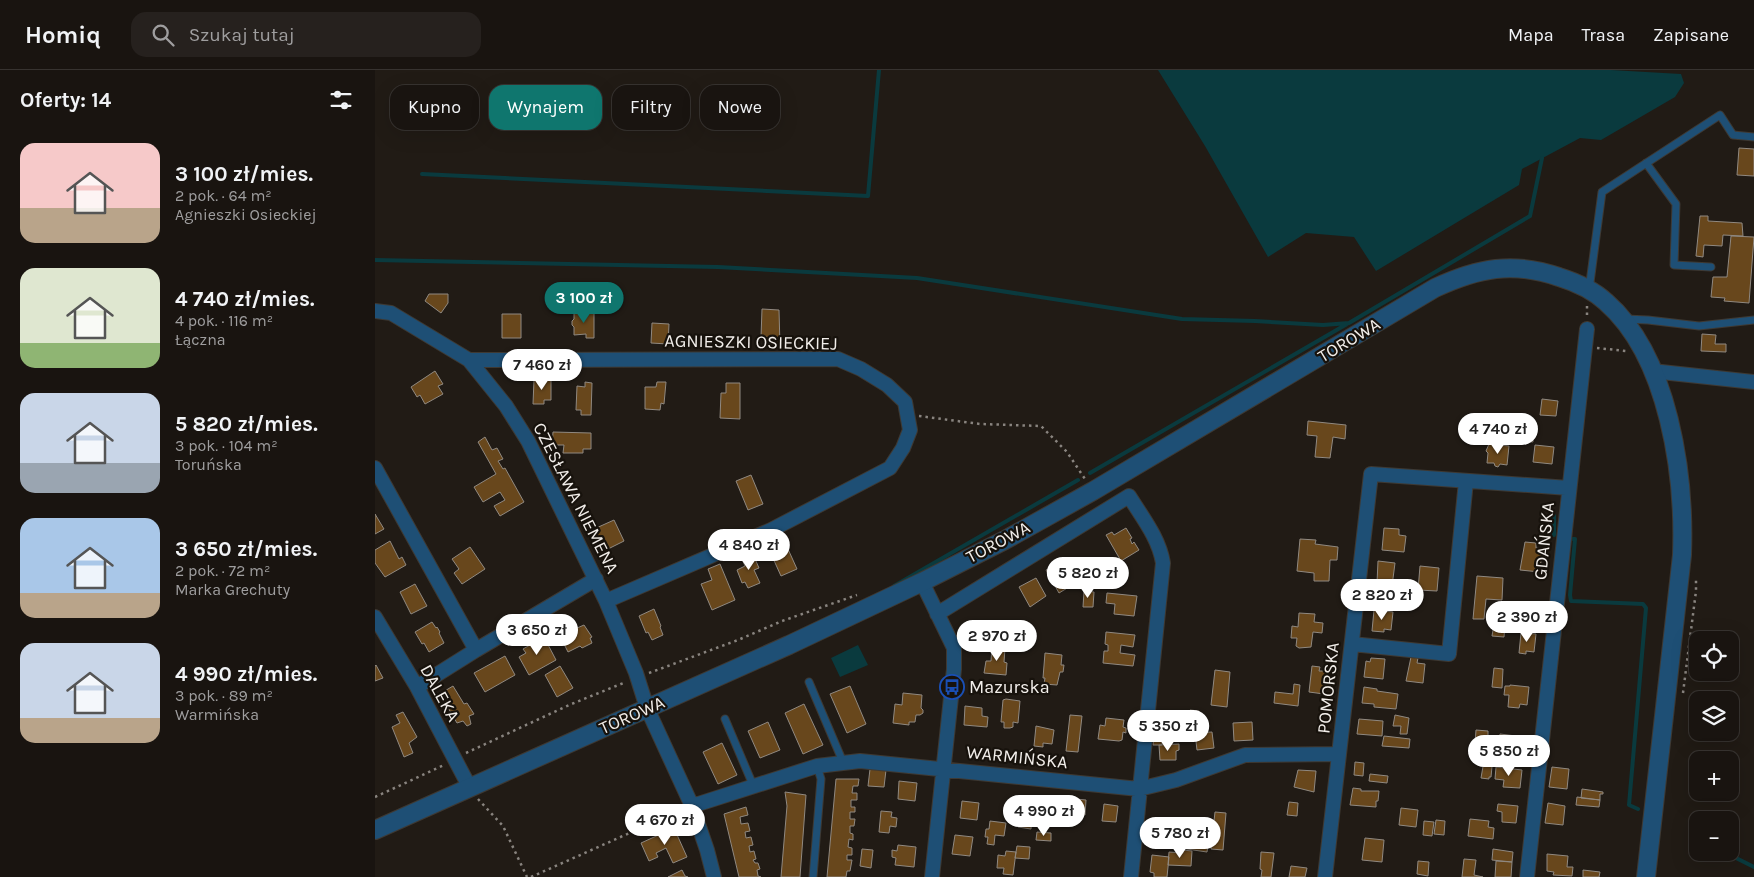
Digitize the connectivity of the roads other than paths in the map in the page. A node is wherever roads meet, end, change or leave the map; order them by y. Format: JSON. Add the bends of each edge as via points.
{"nodes":[{"id":1,"x":1754,"y":137,"type":"edge"},
{"id":2,"x":1646,"y":163,"type":"junction"},
{"id":3,"x":1711,"y":267,"type":"dead end"},
{"id":4,"x":1589,"y":290,"type":"junction"},
{"id":5,"x":375,"y":311,"type":"edge"},
{"id":6,"x":1623,"y":319,"type":"junction"},
{"id":7,"x":1754,"y":320,"type":"edge"},
{"id":8,"x":1587,"y":329,"type":"dead end"},
{"id":9,"x":469,"y":360,"type":"junction"},
{"id":10,"x":1653,"y":371,"type":"junction"},
{"id":11,"x":1754,"y":382,"type":"edge"},
{"id":12,"x":375,"y":468,"type":"edge"},
{"id":13,"x":1466,"y":481,"type":"junction"},
{"id":14,"x":1569,"y":488,"type":"junction"},
{"id":15,"x":596,"y":579,"type":"junction"},
{"id":16,"x":921,"y":582,"type":"junction"},
{"id":17,"x":606,"y":601,"type":"junction"},
{"id":18,"x":937,"y":614,"type":"junction"},
{"id":19,"x":375,"y":617,"type":"edge"},
{"id":20,"x":1352,"y":644,"type":"junction"},
{"id":21,"x":476,"y":650,"type":"junction"},
{"id":22,"x":809,"y":682,"type":"dead end"},
{"id":23,"x":417,"y":687,"type":"junction"},
{"id":24,"x":647,"y":708,"type":"junction"},
{"id":25,"x":725,"y":719,"type":"dead end"},
{"id":26,"x":1339,"y":754,"type":"junction"},
{"id":27,"x":843,"y":762,"type":"junction"},
{"id":28,"x":817,"y":766,"type":"junction"},
{"id":29,"x":943,"y":769,"type":"junction"},
{"id":30,"x":753,"y":785,"type":"junction"},
{"id":31,"x":470,"y":788,"type":"junction"},
{"id":32,"x":1139,"y":789,"type":"junction"},
{"id":33,"x":691,"y":806,"type":"junction"},
{"id":34,"x":375,"y":830,"type":"edge"},
{"id":35,"x":714,"y":877,"type":"edge"},
{"id":36,"x":813,"y":877,"type":"edge"},
{"id":37,"x":932,"y":877,"type":"edge"},
{"id":38,"x":1131,"y":877,"type":"edge"},
{"id":39,"x":1325,"y":877,"type":"edge"},
{"id":40,"x":1527,"y":877,"type":"edge"},
{"id":41,"x":1646,"y":877,"type":"edge"}],
"edges":[{"from":1,"to":2,"type":"lane","via":[[1733,136],[1720,115]]},
{"from":2,"to":3,"type":"lane","via":[[1676,204],[1674,265]]},
{"from":2,"to":4,"type":"lane","via":[[1602,192]]},
{"from":4,"to":6,"type":"street","name":"TOROWA"},
{"from":4,"to":16,"type":"street","name":"TOROWA","via":[[1569,280],[1530,269],[1492,269],[1461,276],[1435,288],[1093,491]]},
{"from":5,"to":9,"type":"street","name":"CZESŁAWA NIEMENA","via":[[391,313]]},
{"from":6,"to":7,"type":"lane","via":[[1699,326]]},
{"from":6,"to":10,"type":"street","name":"TOROWA","via":[[1637,338]]},
{"from":8,"to":14,"type":"street","name":"GDAŃSKA"},
{"from":9,"to":15,"type":"street","name":"CZESŁAWA NIEMENA","via":[[507,406],[528,441]]},
{"from":9,"to":17,"type":"street","name":"AGNIESZKI OSIECKIEJ","via":[[838,359],[887,385],[905,402],[910,430],[890,468],[771,530]]},
{"from":10,"to":11,"type":"street"},
{"from":10,"to":41,"type":"street","name":"TOROWA","via":[[1673,440],[1683,527]]},
{"from":12,"to":21,"type":"street"},
{"from":13,"to":14,"type":"street"},
{"from":13,"to":20,"type":"street","name":"POMORSKA","via":[[1371,474]]},
{"from":13,"to":20,"type":"street","via":[[1449,654]]},
{"from":14,"to":40,"type":"street","name":"GDAŃSKA"},
{"from":15,"to":17,"type":"street","name":"CZESŁAWA NIEMENA"},
{"from":15,"to":21,"type":"street"},
{"from":16,"to":18,"type":"street"},
{"from":16,"to":24,"type":"street","name":"TOROWA"},
{"from":17,"to":24,"type":"street","name":"CZESŁAWA NIEMENA"},
{"from":18,"to":29,"type":"street","via":[[954,648]]},
{"from":18,"to":32,"type":"street","via":[[1129,496],[1155,539],[1163,563]]},
{"from":19,"to":23,"type":"street","name":"DALEKA"},
{"from":20,"to":26,"type":"street","name":"POMORSKA"},
{"from":21,"to":23,"type":"street"},
{"from":22,"to":27,"type":"lane"},
{"from":23,"to":31,"type":"street","name":"DALEKA"},
{"from":24,"to":31,"type":"street","name":"TOROWA"},
{"from":24,"to":33,"type":"street","name":"CZESŁAWA NIEMENA"},
{"from":25,"to":30,"type":"lane"},
{"from":26,"to":32,"type":"street","name":"WARMIŃSKA","via":[[1245,754],[1176,780]]},
{"from":26,"to":39,"type":"street","name":"POMORSKA"},
{"from":27,"to":28,"type":"street","name":"WARMIŃSKA"},
{"from":27,"to":29,"type":"street","name":"WARMIŃSKA"},
{"from":28,"to":30,"type":"street","name":"WARMIŃSKA"},
{"from":28,"to":36,"type":"lane","via":[[821,779]]},
{"from":29,"to":32,"type":"street","name":"WARMIŃSKA"},
{"from":29,"to":37,"type":"street"},
{"from":30,"to":33,"type":"street","name":"WARMIŃSKA"},
{"from":31,"to":34,"type":"street","name":"TOROWA"},
{"from":32,"to":38,"type":"street"},
{"from":33,"to":35,"type":"street","name":"CZESŁAWA NIEMENA"}]}
